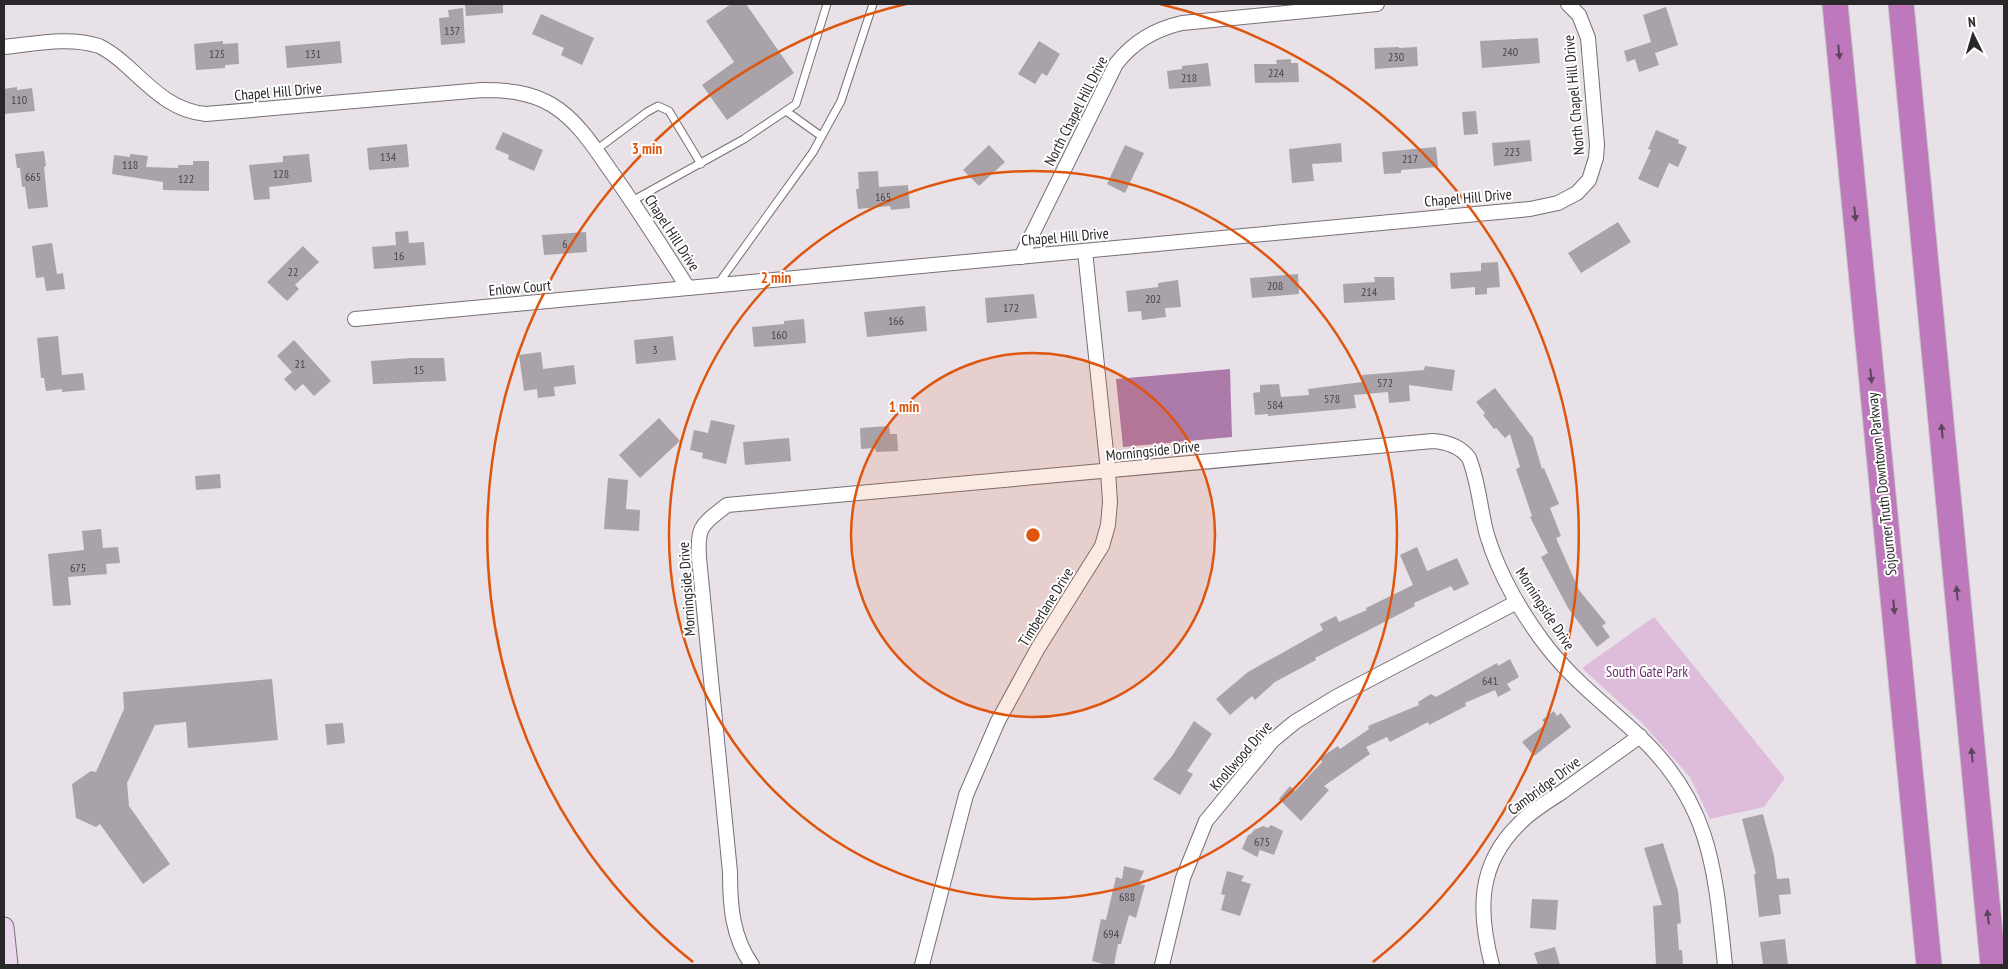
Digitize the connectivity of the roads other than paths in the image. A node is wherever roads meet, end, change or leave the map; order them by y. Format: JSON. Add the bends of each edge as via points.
{"nodes":[{"id":1,"x":827,"y":4,"type":"edge"},
{"id":2,"x":873,"y":4,"type":"edge"},
{"id":3,"x":1377,"y":4,"type":"edge"},
{"id":4,"x":1568,"y":4,"type":"edge"},
{"id":5,"x":1835,"y":4,"type":"edge"},
{"id":6,"x":1901,"y":4,"type":"edge"},
{"id":7,"x":4,"y":47,"type":"edge"},
{"id":8,"x":786,"y":111,"type":"junction"},
{"id":9,"x":822,"y":136,"type":"junction"},
{"id":10,"x":596,"y":150,"type":"junction"},
{"id":11,"x":701,"y":164,"type":"junction"},
{"id":12,"x":1584,"y":187,"type":"joint"},
{"id":13,"x":632,"y":201,"type":"junction"},
{"id":14,"x":1086,"y":251,"type":"junction"},
{"id":15,"x":1021,"y":257,"type":"junction"},
{"id":16,"x":717,"y":286,"type":"junction"},
{"id":17,"x":688,"y":288,"type":"junction"},
{"id":18,"x":355,"y":320,"type":"dead end"},
{"id":19,"x":1108,"y":472,"type":"junction"},
{"id":20,"x":1517,"y":602,"type":"junction"},
{"id":21,"x":1640,"y":736,"type":"junction"},
{"id":22,"x":4,"y":927,"type":"edge"},
{"id":23,"x":8,"y":965,"type":"edge"},
{"id":24,"x":752,"y":965,"type":"edge"},
{"id":25,"x":922,"y":965,"type":"edge"},
{"id":26,"x":1162,"y":965,"type":"edge"},
{"id":27,"x":1492,"y":965,"type":"edge"},
{"id":28,"x":1725,"y":965,"type":"edge"},
{"id":29,"x":1929,"y":965,"type":"edge"},
{"id":30,"x":1993,"y":965,"type":"edge"}],
"edges":[{"from":1,"to":8,"type":"lane","via":[[796,104]]},
{"from":2,"to":9,"type":"lane","via":[[841,101]]},
{"from":3,"to":15,"type":"street","name":"North Chapel Hill Drive","via":[[1182,23],[1138,41],[1116,64]]},
{"from":4,"to":12,"type":"street","name":"North Chapel Hill Drive","via":[[1579,15],[1588,38],[1597,145],[1594,170]]},
{"from":5,"to":29,"type":"highway","name":"Sojourner Truth Downtown Parkway","one_way":true},
{"from":30,"to":6,"type":"highway","one_way":true},
{"from":7,"to":10,"type":"street","name":"Chapel Hill Drive","via":[[70,42],[97,46],[115,55],[164,100],[189,112],[206,114],[474,90],[514,91],[538,98],[564,113]]},
{"from":8,"to":9,"type":"lane"},
{"from":8,"to":11,"type":"lane"},
{"from":9,"to":16,"type":"lane"},
{"from":10,"to":11,"type":"lane","via":[[658,106],[669,111]]},
{"from":10,"to":13,"type":"street","name":"Chapel Hill Drive"},
{"from":11,"to":13,"type":"lane"},
{"from":12,"to":14,"type":"street","name":"Chapel Hill Drive","via":[[1558,203],[1530,208]]},
{"from":13,"to":17,"type":"street","name":"Chapel Hill Drive"},
{"from":14,"to":15,"type":"street","name":"Chapel Hill Drive"},
{"from":14,"to":19,"type":"street","name":"Timberlane Drive"},
{"from":15,"to":16,"type":"street","name":"Chapel Hill Drive"},
{"from":16,"to":17,"type":"street","name":"Chapel Hill Drive"},
{"from":17,"to":18,"type":"street","name":"Enlow Court"},
{"from":19,"to":20,"type":"street","name":"Morningside Drive","via":[[1423,441],[1451,444],[1469,458],[1488,536]]},
{"from":19,"to":24,"type":"street","name":"Morningside Drive","via":[[727,505],[707,520],[698,536],[699,558],[730,872],[730,903],[740,945]]},
{"from":19,"to":25,"type":"street","name":"Timberlane Drive","via":[[1110,502],[1102,546],[998,720],[966,795]]},
{"from":20,"to":21,"type":"street","name":"Morningside Drive","via":[[1559,661]]},
{"from":20,"to":26,"type":"street","name":"Knollwood Drive","via":[[1336,697],[1273,740],[1206,821],[1183,878]]},
{"from":21,"to":27,"type":"street","name":"Cambridge Drive","via":[[1532,813],[1504,839],[1493,859],[1482,899],[1483,929]]},
{"from":21,"to":28,"type":"street","name":"Morningside Drive","via":[[1676,778],[1694,807],[1716,884]]},
{"from":22,"to":23,"type":"street"}]}
